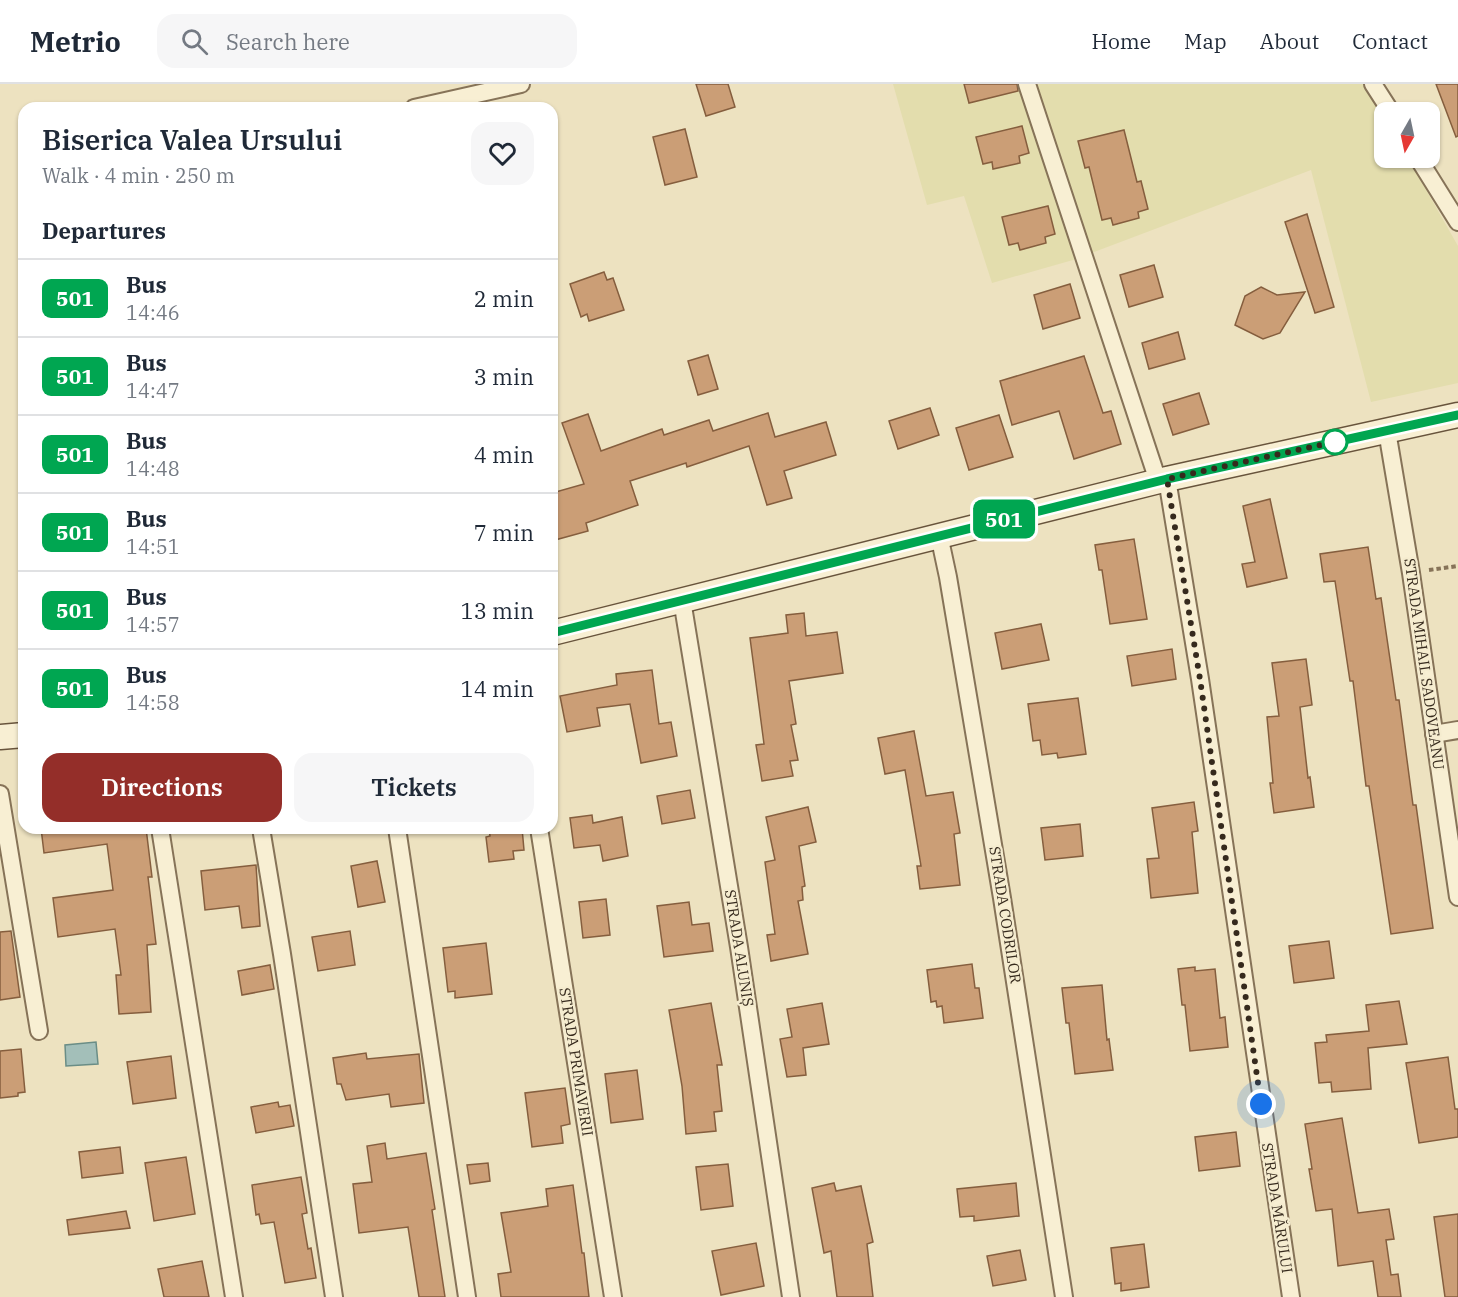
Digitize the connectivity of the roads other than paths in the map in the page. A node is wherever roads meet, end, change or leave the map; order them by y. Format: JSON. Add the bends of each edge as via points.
{"nodes":[{"id":1,"x":521,"y":84,"type":"edge"},
{"id":2,"x":1027,"y":84,"type":"edge"},
{"id":3,"x":1373,"y":84,"type":"edge"},
{"id":4,"x":441,"y":102,"type":"edge"},
{"id":5,"x":1385,"y":102,"type":"edge"},
{"id":6,"x":1424,"y":168,"type":"edge"},
{"id":7,"x":1458,"y":222,"type":"edge"},
{"id":8,"x":1458,"y":415,"type":"edge"},
{"id":9,"x":1387,"y":430,"type":"junction"},
{"id":10,"x":1162,"y":480,"type":"junction"},
{"id":11,"x":939,"y":535,"type":"junction"},
{"id":12,"x":682,"y":600,"type":"junction"},
{"id":13,"x":558,"y":631,"type":"edge"},
{"id":14,"x":1458,"y":730,"type":"edge"},
{"id":15,"x":1434,"y":734,"type":"junction"},
{"id":16,"x":18,"y":736,"type":"edge"},
{"id":17,"x":0,"y":737,"type":"edge"},
{"id":18,"x":0,"y":794,"type":"edge"},
{"id":19,"x":161,"y":834,"type":"edge"},
{"id":20,"x":262,"y":834,"type":"edge"},
{"id":21,"x":398,"y":834,"type":"edge"},
{"id":22,"x":539,"y":834,"type":"edge"},
{"id":23,"x":1458,"y":897,"type":"edge"},
{"id":24,"x":39,"y":1031,"type":"dead end"},
{"id":25,"x":234,"y":1297,"type":"edge"},
{"id":26,"x":334,"y":1297,"type":"edge"},
{"id":27,"x":467,"y":1297,"type":"edge"},
{"id":28,"x":613,"y":1297,"type":"edge"},
{"id":29,"x":791,"y":1297,"type":"edge"},
{"id":30,"x":1064,"y":1297,"type":"edge"},
{"id":31,"x":1291,"y":1297,"type":"edge"}],
"edges":[{"from":1,"to":4,"type":"street"},
{"from":2,"to":10,"type":"street","name":"STRADA MĂRULUI"},
{"from":3,"to":5,"type":"street"},
{"from":6,"to":7,"type":"street"},
{"from":8,"to":9,"type":"main road"},
{"from":9,"to":10,"type":"main road"},
{"from":9,"to":15,"type":"street","name":"STRADA MIHAIL SADOVEANU"},
{"from":10,"to":11,"type":"main road"},
{"from":10,"to":31,"type":"street","name":"STRADA MĂRULUI","via":[[1200,679]]},
{"from":11,"to":12,"type":"main road"},
{"from":11,"to":30,"type":"street","name":"STRADA CODRILOR","via":[[1002,898]]},
{"from":12,"to":13,"type":"main road"},
{"from":12,"to":29,"type":"street","name":"STRADA ALUNIȘ"},
{"from":14,"to":15,"type":"street"},
{"from":15,"to":23,"type":"street","name":"STRADA MIHAIL SADOVEANU"},
{"from":16,"to":17,"type":"main road"},
{"from":18,"to":24,"type":"street"},
{"from":19,"to":25,"type":"street"},
{"from":20,"to":26,"type":"street"},
{"from":21,"to":27,"type":"street"},
{"from":22,"to":28,"type":"street","name":"STRADA PRIMAVERII"}]}
